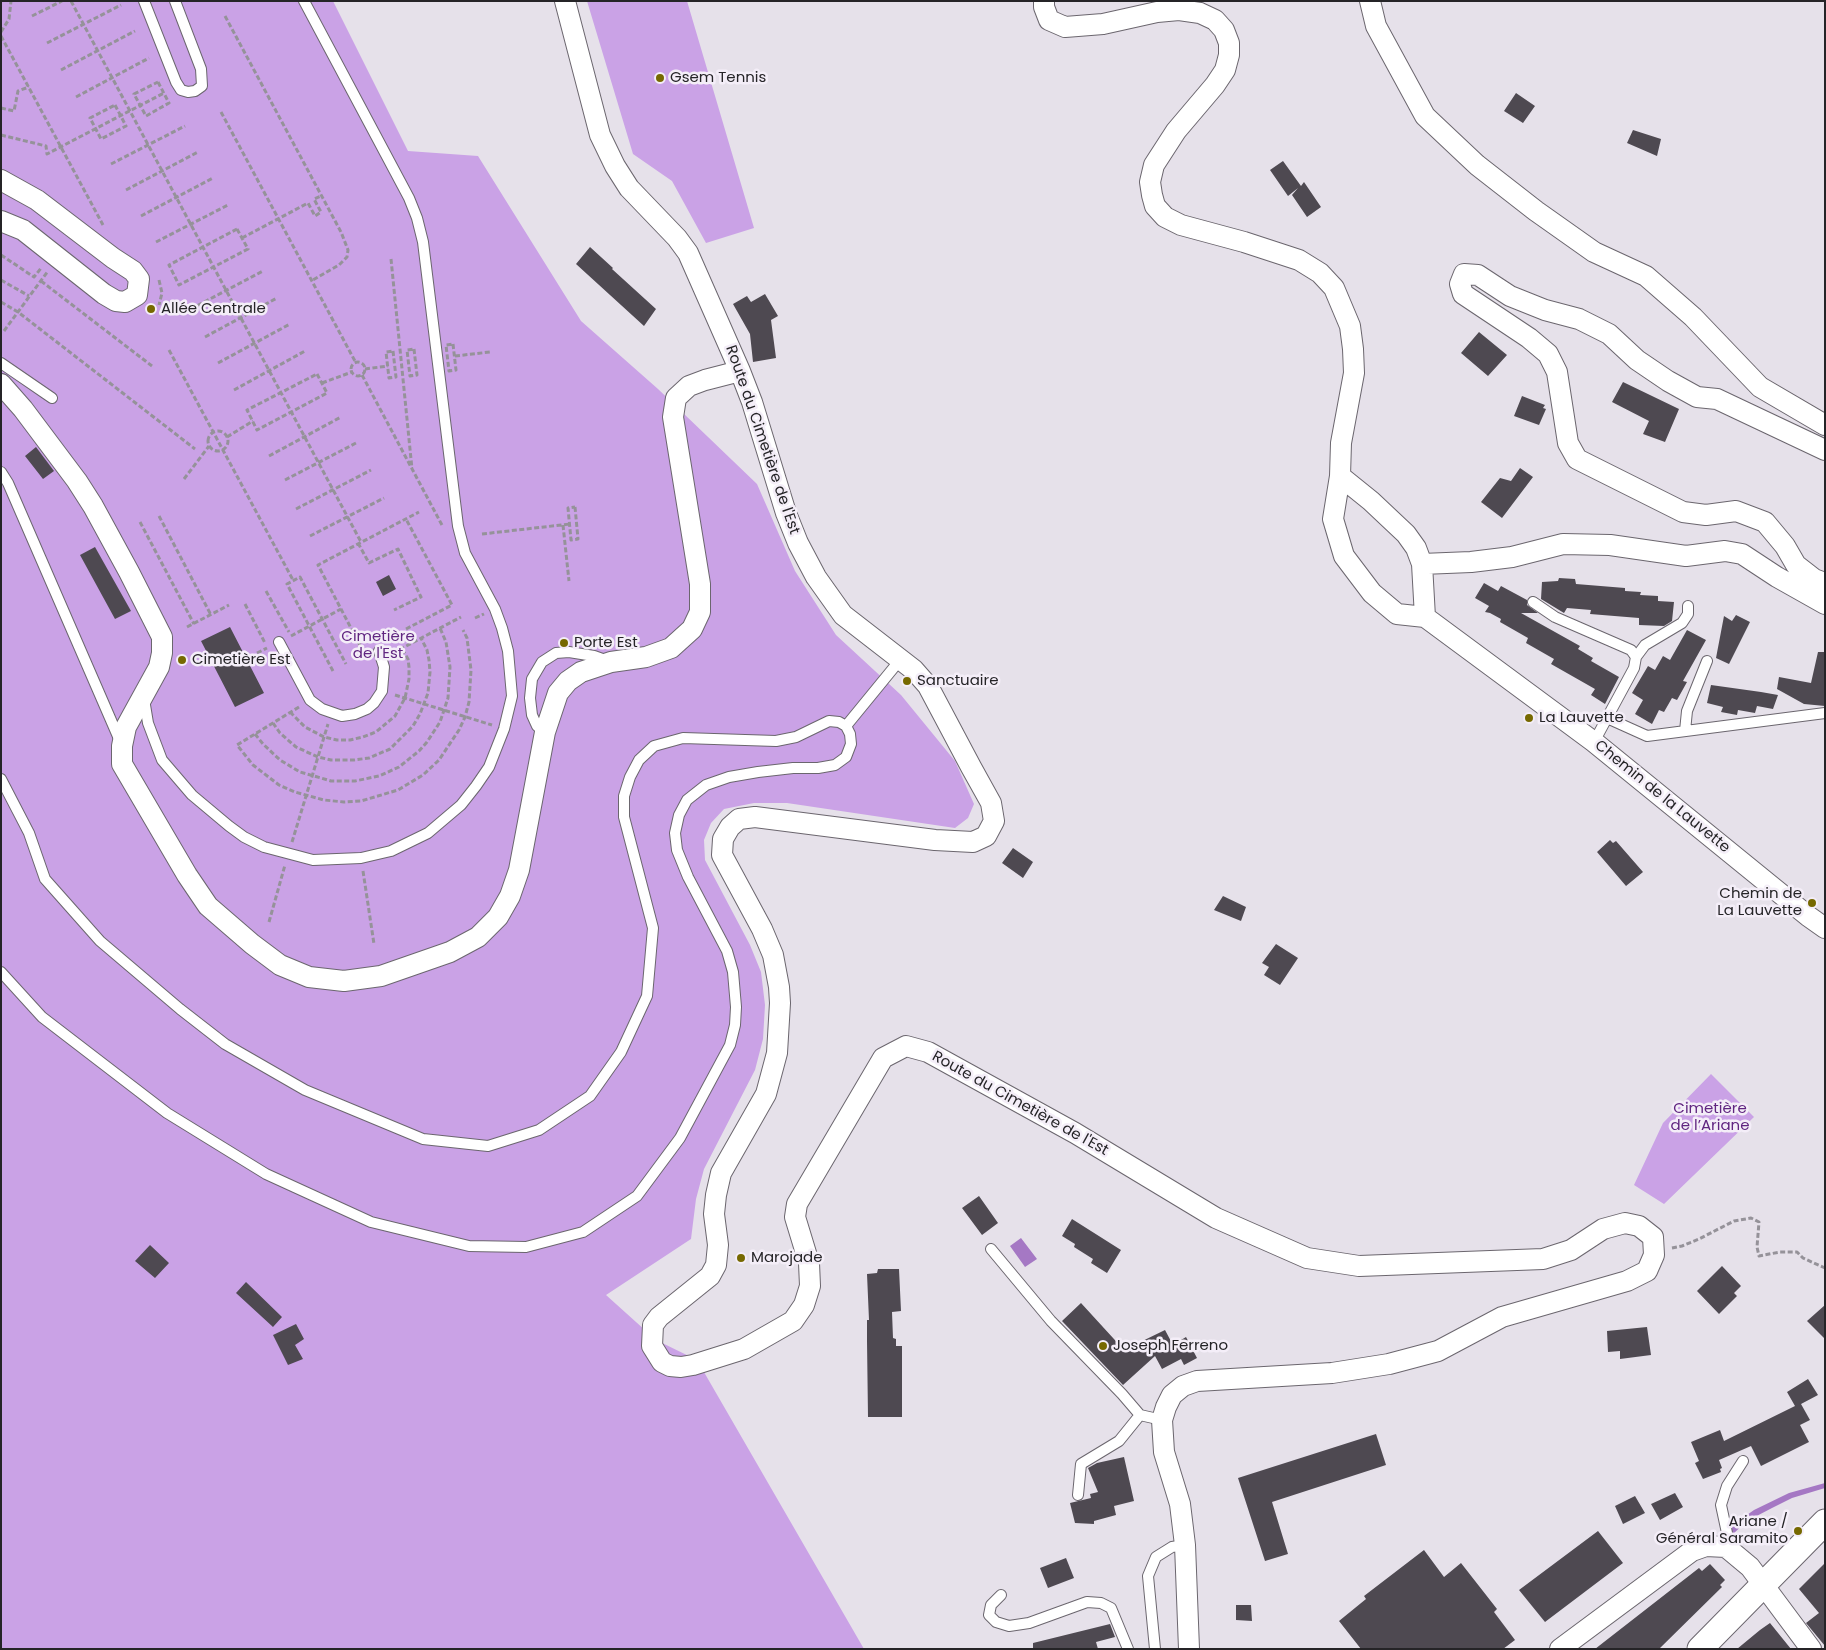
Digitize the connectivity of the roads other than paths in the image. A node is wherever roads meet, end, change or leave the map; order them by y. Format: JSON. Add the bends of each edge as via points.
{"nodes":[{"id":1,"x":144,"y":1,"type":"edge"},
{"id":2,"x":175,"y":1,"type":"edge"},
{"id":3,"x":304,"y":1,"type":"edge"},
{"id":4,"x":565,"y":1,"type":"edge"},
{"id":5,"x":1044,"y":1,"type":"edge"},
{"id":6,"x":1370,"y":1,"type":"edge"},
{"id":7,"x":1,"y":180,"type":"edge"},
{"id":8,"x":1,"y":221,"type":"edge"},
{"id":9,"x":1,"y":364,"type":"edge"},
{"id":10,"x":740,"y":371,"type":"junction"},
{"id":11,"x":1,"y":384,"type":"edge"},
{"id":12,"x":52,"y":398,"type":"dead end"},
{"id":13,"x":1825,"y":425,"type":"edge"},
{"id":14,"x":1825,"y":450,"type":"edge"},
{"id":15,"x":1,"y":472,"type":"edge"},
{"id":16,"x":1340,"y":476,"type":"junction"},
{"id":17,"x":1422,"y":564,"type":"junction"},
{"id":18,"x":1825,"y":583,"type":"edge"},
{"id":19,"x":1533,"y":602,"type":"dead end"},
{"id":20,"x":1825,"y":604,"type":"edge"},
{"id":21,"x":1688,"y":606,"type":"dead end"},
{"id":22,"x":1424,"y":617,"type":"junction"},
{"id":23,"x":279,"y":642,"type":"road end"},
{"id":24,"x":381,"y":655,"type":"road end"},
{"id":25,"x":1636,"y":657,"type":"junction"},
{"id":26,"x":900,"y":660,"type":"junction"},
{"id":27,"x":1708,"y":661,"type":"dead end"},
{"id":28,"x":611,"y":662,"type":"junction"},
{"id":29,"x":143,"y":696,"type":"junction"},
{"id":30,"x":1825,"y":713,"type":"edge"},
{"id":31,"x":1608,"y":718,"type":"junction"},
{"id":32,"x":846,"y":726,"type":"junction"},
{"id":33,"x":1685,"y":731,"type":"junction"},
{"id":34,"x":545,"y":732,"type":"junction"},
{"id":35,"x":1594,"y":742,"type":"junction"},
{"id":36,"x":122,"y":746,"type":"junction"},
{"id":37,"x":1,"y":779,"type":"edge"},
{"id":38,"x":1825,"y":928,"type":"edge"},
{"id":39,"x":1,"y":972,"type":"edge"},
{"id":40,"x":991,"y":1249,"type":"dead end"},
{"id":41,"x":1140,"y":1416,"type":"junction"},
{"id":42,"x":1162,"y":1420,"type":"junction"},
{"id":43,"x":1743,"y":1462,"type":"dead end"},
{"id":44,"x":1078,"y":1495,"type":"dead end"},
{"id":45,"x":1825,"y":1522,"type":"edge"},
{"id":46,"x":1185,"y":1545,"type":"junction"},
{"id":47,"x":1726,"y":1547,"type":"junction"},
{"id":48,"x":1763,"y":1585,"type":"junction"},
{"id":49,"x":1001,"y":1595,"type":"dead end"},
{"id":50,"x":1128,"y":1649,"type":"edge"},
{"id":51,"x":1155,"y":1649,"type":"edge"},
{"id":52,"x":1190,"y":1649,"type":"edge"},
{"id":53,"x":1560,"y":1649,"type":"edge"},
{"id":54,"x":1700,"y":1649,"type":"edge"},
{"id":55,"x":1811,"y":1649,"type":"edge"}],
"edges":[{"from":1,"to":2,"type":"lane","via":[[176,82],[181,90],[195,91],[202,86],[201,69]]},
{"from":3,"to":29,"type":"lane","via":[[417,218],[423,242],[461,542],[502,628],[508,651],[512,696],[504,729],[489,767],[445,820],[428,833],[391,851],[361,858],[313,860],[288,855],[244,837],[192,795],[162,760],[148,723]]},
{"from":4,"to":10,"type":"street","name":"Route du Cimetière de l'Est","via":[[600,136],[629,188],[688,253]]},
{"from":5,"to":16,"type":"street","name":"Chemin de la Lauvette","via":[[1049,20],[1065,27],[1103,24],[1179,10],[1200,13],[1215,20],[1224,30],[1229,42],[1225,70],[1176,131],[1154,165],[1150,182],[1155,206],[1164,217],[1181,225],[1299,260],[1320,273],[1334,288],[1350,326],[1354,373],[1341,443]]},
{"from":6,"to":13,"type":"street","via":[[1376,26],[1425,116],[1477,165],[1594,252],[1646,276],[1693,317],[1760,387]]},
{"from":7,"to":8,"type":"street","via":[[37,200],[133,271],[139,279],[137,295],[125,302],[116,301],[23,230]]},
{"from":9,"to":12,"type":"lane"},
{"from":10,"to":26,"type":"street","name":"Route du Cimetière de l'Est","via":[[786,513],[816,577],[843,615]]},
{"from":10,"to":28,"type":"street","via":[[689,386],[676,398],[673,417],[700,584],[700,612],[692,629],[671,648],[646,657]]},
{"from":11,"to":29,"type":"street","via":[[88,497],[162,637],[159,666]]},
{"from":14,"to":18,"type":"street","via":[[1717,399],[1697,397],[1637,360],[1609,334],[1579,318],[1545,310],[1510,296],[1478,275],[1464,274],[1460,284],[1463,294],[1548,354],[1557,372],[1568,442],[1577,459],[1683,512],[1706,515],[1736,512],[1765,522],[1796,565]]},
{"from":15,"to":36,"type":"lane"},
{"from":16,"to":17,"type":"street","via":[[1406,534]]},
{"from":16,"to":22,"type":"street","name":"Chemin de la Lauvette","via":[[1334,519],[1344,556],[1372,593],[1397,614]]},
{"from":17,"to":20,"type":"street","via":[[1512,557],[1563,544],[1610,545],[1686,556],[1726,551],[1742,554]]},
{"from":17,"to":22,"type":"street"},
{"from":19,"to":25,"type":"lane","via":[[1555,617],[1631,650]]},
{"from":21,"to":25,"type":"lane","via":[[1688,614],[1682,623],[1645,645]]},
{"from":22,"to":35,"type":"street","name":"Chemin de la Lauvette"},
{"from":23,"to":24,"type":"lane","via":[[310,700],[322,710],[342,716],[367,709],[382,691]]},
{"from":25,"to":31,"type":"lane","via":[[1634,668]]},
{"from":26,"to":32,"type":"lane"},
{"from":26,"to":42,"type":"street","name":"Route du Cimetière de l'Est","via":[[928,686],[992,803],[994,821],[986,836],[974,842],[755,817],[739,819],[730,827],[723,839],[722,855],[773,955],[780,1003],[777,1052],[766,1094],[721,1173],[714,1214],[718,1244],[716,1265],[710,1276],[653,1325],[652,1346],[662,1362],[670,1366],[693,1366],[744,1349],[793,1321],[804,1305],[810,1286],[809,1263],[795,1217],[797,1204],[883,1058],[906,1046],[928,1052],[1075,1133],[1216,1218],[1307,1258],[1359,1266],[1543,1260],[1571,1250],[1603,1229],[1625,1223],[1639,1226],[1653,1237],[1654,1255],[1647,1271],[1627,1281],[1502,1317],[1438,1352],[1332,1373],[1197,1381],[1182,1386],[1172,1395]]},
{"from":27,"to":33,"type":"lane","via":[[1687,711]]},
{"from":28,"to":34,"type":"street","via":[[581,672],[568,681],[558,693]]},
{"from":28,"to":34,"type":"lane","via":[[569,652],[556,653],[542,662],[532,679],[530,698],[532,715],[537,726]]},
{"from":29,"to":36,"type":"street","via":[[126,728]]},
{"from":30,"to":33,"type":"lane"},
{"from":31,"to":33,"type":"lane","via":[[1647,736]]},
{"from":31,"to":35,"type":"lane"},
{"from":32,"to":37,"type":"lane","via":[[829,721],[796,737],[776,742],[683,738],[654,746],[639,760],[624,796],[624,817],[653,928],[647,996],[621,1052],[590,1096],[539,1130],[488,1146],[423,1139],[305,1090],[225,1044],[100,941],[45,879],[29,833]]},
{"from":32,"to":39,"type":"lane","via":[[851,744],[846,757],[835,765],[729,777],[706,785],[687,800],[678,815],[677,850],[727,951],[733,972],[735,1025],[730,1045],[680,1138],[637,1196],[583,1232],[526,1247],[470,1246],[371,1222],[266,1174],[167,1113],[42,1017]]},
{"from":34,"to":36,"type":"street","via":[[519,870],[498,917],[478,937],[450,952],[381,976],[344,981],[309,977],[280,965],[208,906],[122,764]]},
{"from":35,"to":38,"type":"street","name":"Chemin de la Lauvette"},
{"from":40,"to":41,"type":"lane","via":[[1050,1321]]},
{"from":41,"to":42,"type":"lane"},
{"from":41,"to":44,"type":"lane","via":[[1118,1441],[1081,1464]]},
{"from":42,"to":46,"type":"street","via":[[1164,1452],[1180,1504]]},
{"from":43,"to":47,"type":"lane","via":[[1727,1486],[1721,1505],[1727,1533]]},
{"from":45,"to":48,"type":"street"},
{"from":46,"to":51,"type":"lane","via":[[1172,1547],[1156,1556],[1148,1576]]},
{"from":46,"to":52,"type":"street"},
{"from":47,"to":48,"type":"street","via":[[1750,1567]]},
{"from":47,"to":53,"type":"street","via":[[1706,1546],[1692,1551]]},
{"from":48,"to":54,"type":"street"},
{"from":48,"to":55,"type":"street"},
{"from":49,"to":50,"type":"lane","via":[[991,1605],[989,1615],[996,1622],[1009,1626],[1029,1623],[1087,1602],[1101,1602],[1111,1608]]}]}
